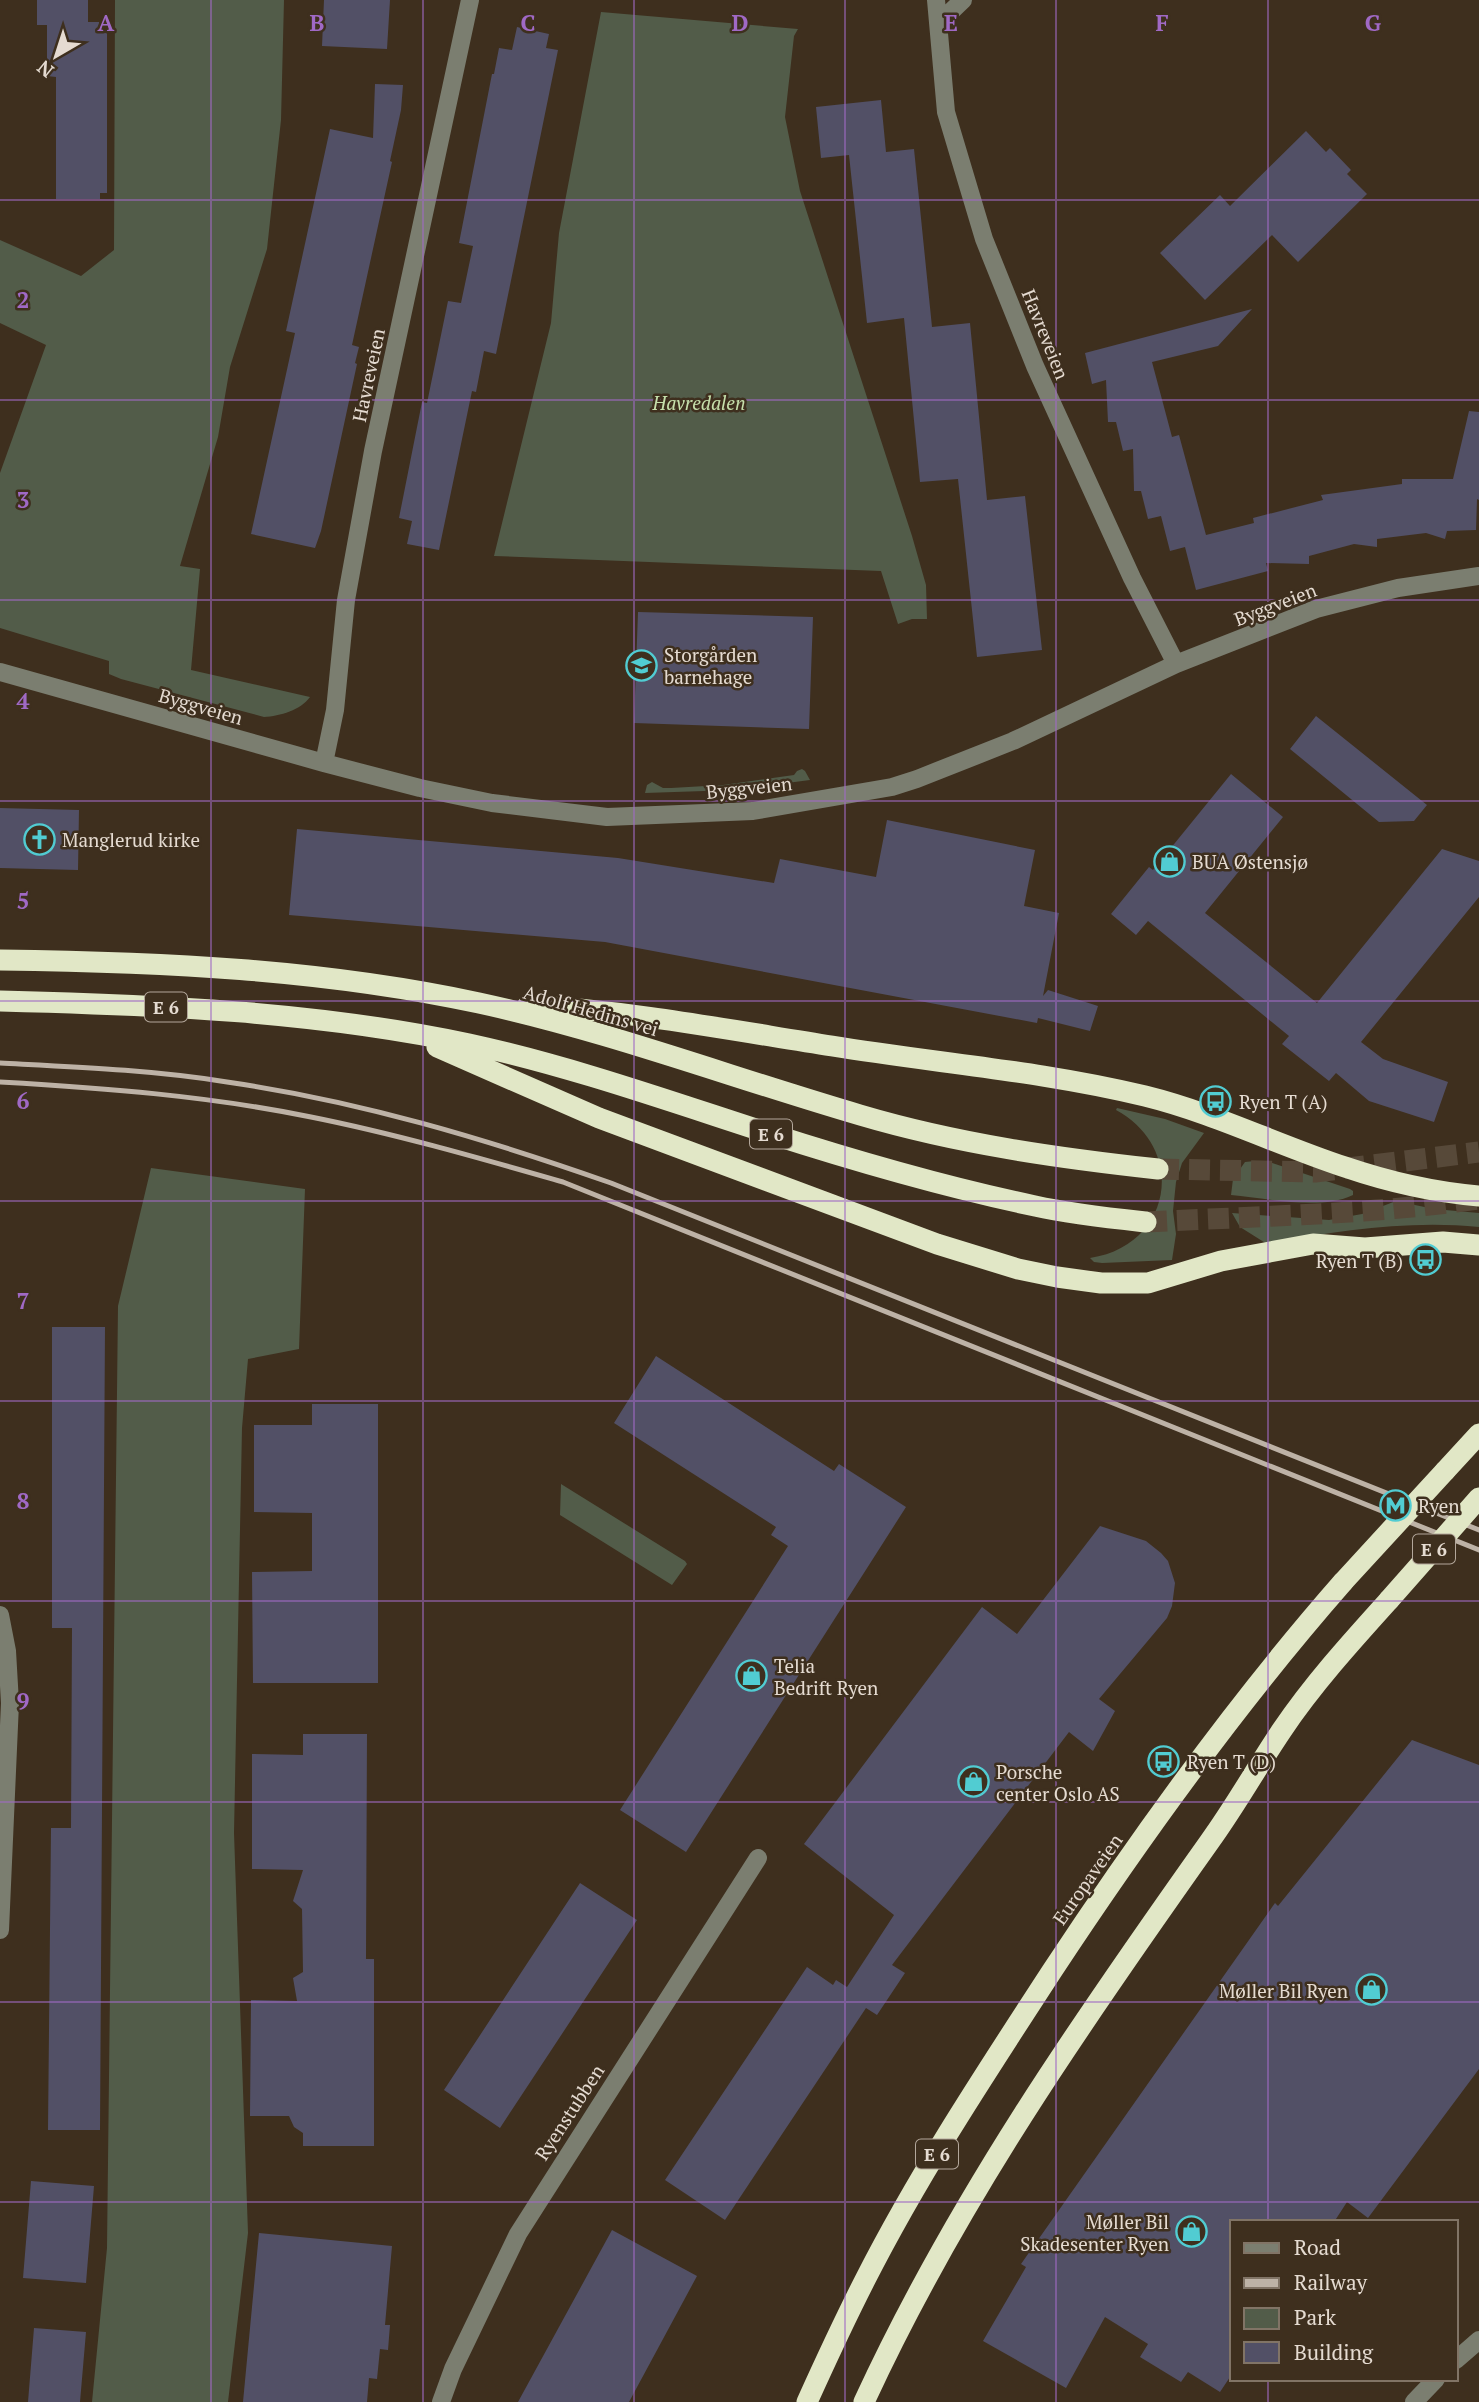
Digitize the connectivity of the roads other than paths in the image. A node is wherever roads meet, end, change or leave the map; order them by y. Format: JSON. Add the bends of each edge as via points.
{"nodes":[{"id":1,"x":470,"y":0,"type":"edge"},
{"id":2,"x":936,"y":0,"type":"edge"},
{"id":3,"x":963,"y":0,"type":"edge"},
{"id":4,"x":939,"y":23,"type":"junction"},
{"id":5,"x":1479,"y":576,"type":"edge"},
{"id":6,"x":1176,"y":664,"type":"junction"},
{"id":7,"x":0,"y":672,"type":"edge"},
{"id":8,"x":324,"y":763,"type":"junction"},
{"id":9,"x":0,"y":960,"type":"edge"},
{"id":10,"x":0,"y":1001,"type":"edge"},
{"id":11,"x":479,"y":1003,"type":"junction"},
{"id":12,"x":400,"y":1031,"type":"junction"},
{"id":13,"x":1158,"y":1169,"type":"tunnel mouth"},
{"id":14,"x":1479,"y":1196,"type":"edge"},
{"id":15,"x":1146,"y":1223,"type":"tunnel mouth"},
{"id":16,"x":1479,"y":1245,"type":"edge"},
{"id":17,"x":1479,"y":1434,"type":"edge"},
{"id":18,"x":1479,"y":1497,"type":"edge"},
{"id":19,"x":0,"y":1615,"type":"edge"},
{"id":20,"x":758,"y":1858,"type":"dead end"},
{"id":21,"x":0,"y":1930,"type":"edge"},
{"id":22,"x":1479,"y":2340,"type":"edge"},
{"id":23,"x":1458,"y":2358,"type":"edge"},
{"id":24,"x":1434,"y":2381,"type":"edge"},
{"id":25,"x":441,"y":2402,"type":"edge"},
{"id":26,"x":807,"y":2402,"type":"edge"},
{"id":27,"x":864,"y":2402,"type":"edge"},
{"id":28,"x":1413,"y":2402,"type":"edge"}],
"edges":[{"from":1,"to":8,"type":"street","name":"Havreveien","via":[[373,451],[346,600],[335,709]]},
{"from":2,"to":4,"type":"street","name":"Havreveien"},
{"from":3,"to":4,"type":"street"},
{"from":4,"to":6,"type":"street","name":"Havreveien","via":[[946,113],[984,239],[1035,366]]},
{"from":5,"to":6,"type":"street","name":"Byggveien","via":[[1398,588],[1316,609]]},
{"from":6,"to":8,"type":"street","name":"Byggveien","via":[[1013,741],[917,779],[753,811],[607,817],[492,803]]},
{"from":7,"to":8,"type":"street","name":"Byggveien"},
{"from":9,"to":11,"type":"highway","name":"Adolf Hedins vei","number":"E 6","via":[[287,973]]},
{"from":10,"to":12,"type":"highway","number":"E 6","via":[[279,1014]]},
{"from":11,"to":13,"type":"highway","name":"Adolf Hedins vei","number":"E 6","via":[[940,1135],[1001,1149]]},
{"from":11,"to":14,"type":"highway","number":"E 6","via":[[669,1018],[1077,1081],[1182,1107],[1389,1181]]},
{"from":12,"to":15,"type":"highway","number":"E 6","via":[[554,1065],[772,1134],[989,1195]]},
{"from":12,"to":16,"type":"highway","number":"E 6","via":[[599,1118],[937,1244],[1057,1277],[1148,1283],[1221,1261],[1313,1244],[1365,1248],[1443,1242]]},
{"from":17,"to":26,"type":"highway","name":"Europaveien","number":"E 6","bridge":true,"via":[[1276,1661],[1195,1765],[1087,1918],[915,2189],[866,2277]]},
{"from":18,"to":27,"type":"highway","number":"E 6","bridge":true,"via":[[1354,1638],[1282,1730],[1243,1795],[1136,1944],[960,2218]]},
{"from":19,"to":21,"type":"street","via":[[10,1703]]},
{"from":20,"to":25,"type":"street","name":"Ryenstubben","via":[[518,2234]]},
{"from":22,"to":23,"type":"street"},
{"from":24,"to":28,"type":"street"}]}
